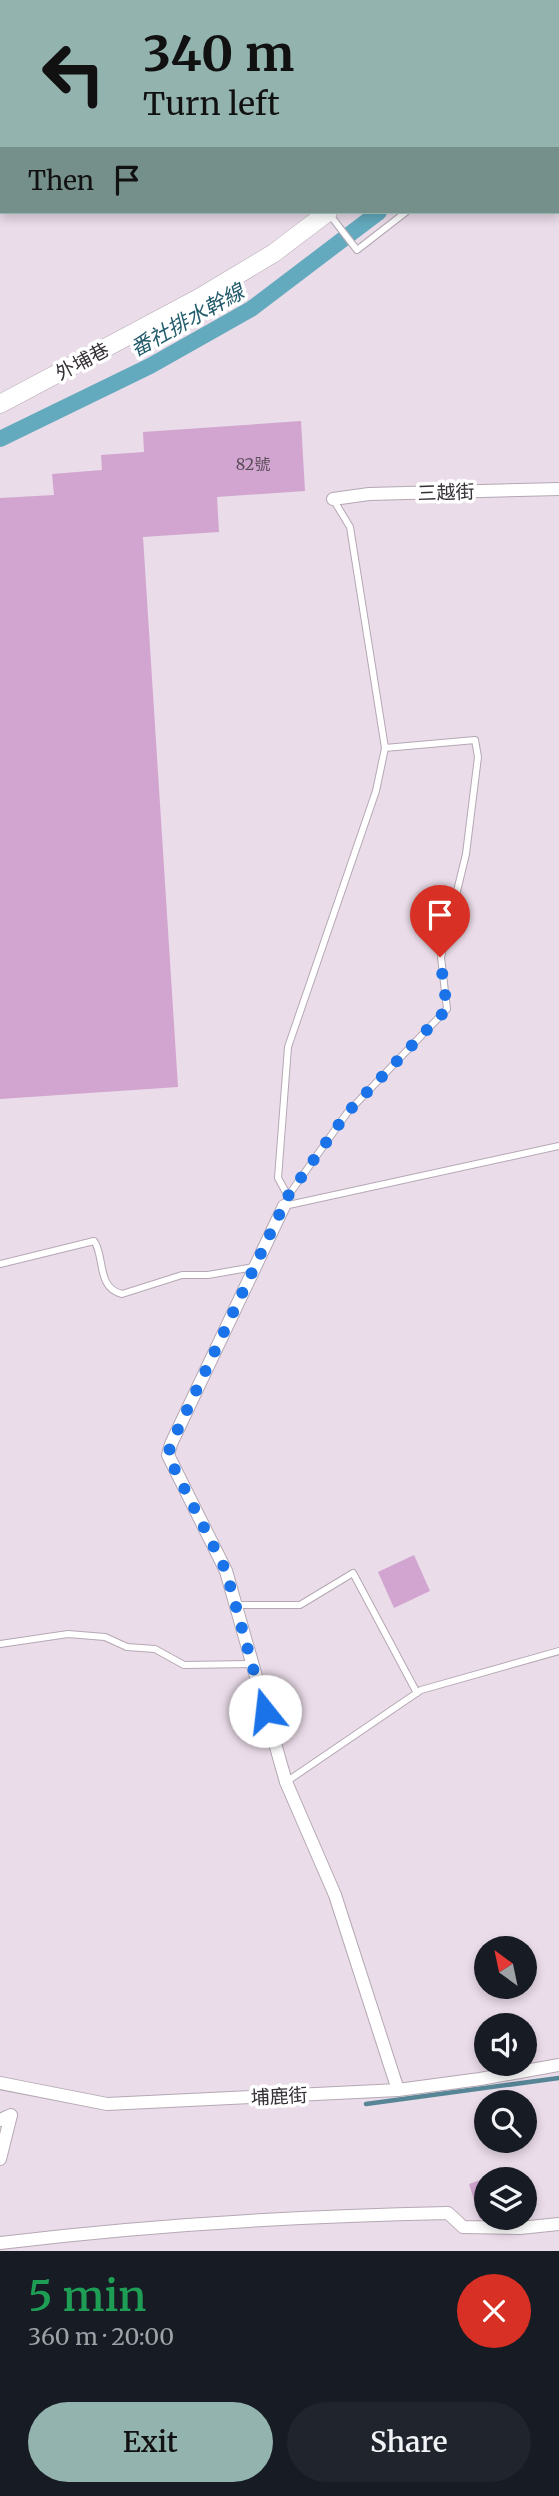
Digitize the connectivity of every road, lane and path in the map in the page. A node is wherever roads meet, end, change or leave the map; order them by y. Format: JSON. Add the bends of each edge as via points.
{"nodes":[{"id":1,"x":325,"y":214,"type":"edge"},
{"id":2,"x":330,"y":214,"type":"edge"},
{"id":3,"x":404,"y":214,"type":"edge"},
{"id":4,"x":0,"y":404,"type":"edge"},
{"id":5,"x":559,"y":489,"type":"edge"},
{"id":6,"x":333,"y":499,"type":"joint"},
{"id":7,"x":385,"y":748,"type":"junction"},
{"id":8,"x":559,"y":1146,"type":"edge"},
{"id":9,"x":286,"y":1201,"type":"junction"},
{"id":10,"x":0,"y":1264,"type":"edge"},
{"id":11,"x":254,"y":1267,"type":"junction"},
{"id":12,"x":236,"y":1605,"type":"junction"},
{"id":13,"x":0,"y":1644,"type":"edge"},
{"id":14,"x":559,"y":1651,"type":"edge"},
{"id":15,"x":252,"y":1664,"type":"junction"},
{"id":16,"x":417,"y":1693,"type":"junction"},
{"id":17,"x":286,"y":1782,"type":"junction"},
{"id":18,"x":559,"y":2065,"type":"edge"},
{"id":19,"x":0,"y":2083,"type":"edge"},
{"id":20,"x":398,"y":2090,"type":"junction"},
{"id":21,"x":0,"y":2120,"type":"edge"},
{"id":22,"x":0,"y":2159,"type":"edge"},
{"id":23,"x":559,"y":2224,"type":"edge"},
{"id":24,"x":0,"y":2243,"type":"edge"}],
"edges":[{"from":1,"to":4,"type":"street","name":"外埔巷","via":[[274,253],[163,318]]},
{"from":2,"to":3,"type":"lane","via":[[357,250]]},
{"from":5,"to":6,"type":"street","name":"三越街"},
{"from":6,"to":7,"type":"lane","via":[[350,527]]},
{"from":7,"to":9,"type":"lane","via":[[376,791],[288,1047],[278,1178]]},
{"from":7,"to":9,"type":"lane","via":[[475,740],[478,757],[466,854],[440,957],[447,1009],[347,1113]]},
{"from":8,"to":9,"type":"lane"},
{"from":9,"to":11,"type":"street"},
{"from":10,"to":11,"type":"lane","via":[[94,1241],[109,1285],[122,1294],[182,1275]]},
{"from":11,"to":12,"type":"street","via":[[168,1455],[226,1571]]},
{"from":12,"to":15,"type":"street"},
{"from":12,"to":16,"type":"lane","via":[[300,1605],[353,1573]]},
{"from":13,"to":15,"type":"lane","via":[[68,1634],[155,1649],[184,1665]]},
{"from":14,"to":16,"type":"lane"},
{"from":15,"to":17,"type":"street"},
{"from":16,"to":17,"type":"lane"},
{"from":17,"to":20,"type":"street","via":[[335,1895]]},
{"from":18,"to":20,"type":"street","name":"埔鹿街"},
{"from":19,"to":20,"type":"street","name":"埔鹿街","via":[[107,2104]]},
{"from":21,"to":22,"type":"street","via":[[11,2115]]},
{"from":23,"to":24,"type":"street","via":[[463,2227],[448,2213],[345,2215]]}]}
